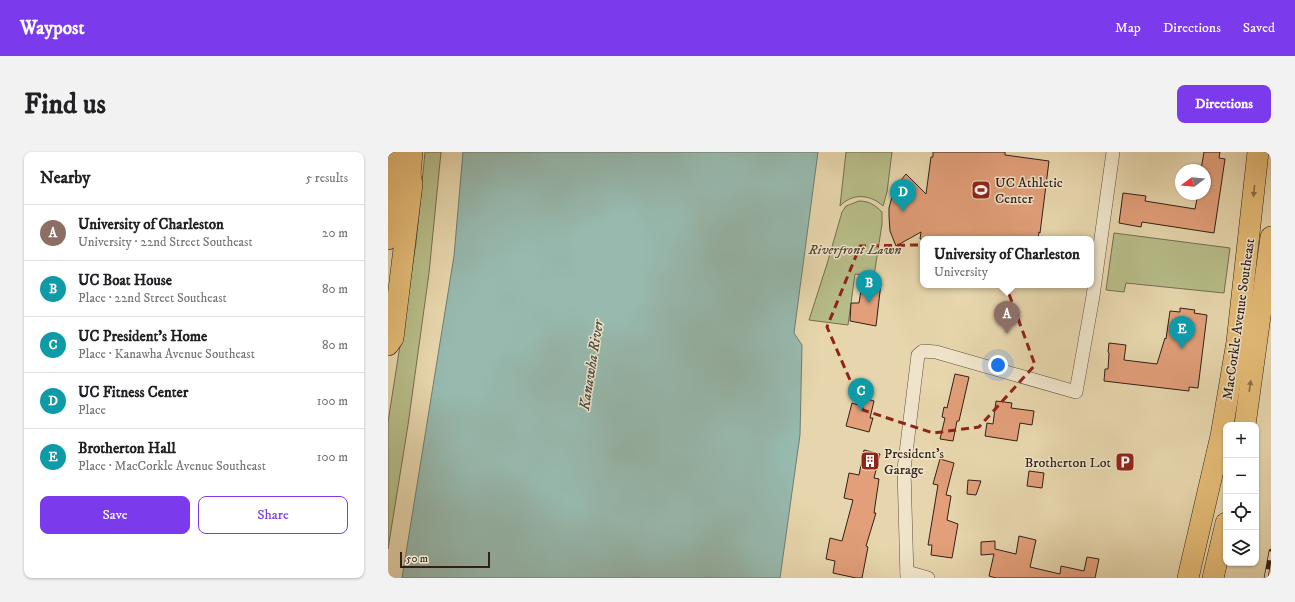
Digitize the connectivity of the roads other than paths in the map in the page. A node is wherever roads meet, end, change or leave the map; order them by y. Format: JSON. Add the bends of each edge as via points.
{"nodes":[{"id":1,"x":396,"y":152,"type":"edge"},
{"id":2,"x":412,"y":152,"type":"edge"},
{"id":3,"x":1113,"y":152,"type":"edge"},
{"id":4,"x":1258,"y":152,"type":"edge"},
{"id":5,"x":410,"y":175,"type":"junction"},
{"id":6,"x":1271,"y":237,"type":"edge"},
{"id":7,"x":391,"y":255,"type":"edge"},
{"id":8,"x":388,"y":311,"type":"edge"},
{"id":9,"x":388,"y":345,"type":"edge"},
{"id":10,"x":1244,"y":422,"type":"edge"},
{"id":11,"x":1208,"y":492,"type":"junction"},
{"id":12,"x":1224,"y":530,"type":"edge"},
{"id":13,"x":907,"y":575,"type":"edge"},
{"id":14,"x":928,"y":578,"type":"edge"},
{"id":15,"x":1173,"y":578,"type":"edge"},
{"id":16,"x":1188,"y":578,"type":"edge"},
{"id":17,"x":1213,"y":578,"type":"edge"}],
"edges":[{"from":1,"to":7,"type":"main road"},
{"from":2,"to":5,"type":"main road"},
{"from":3,"to":13,"type":"street","via":[[1093,296],[1076,392],[936,352],[923,351],[918,354],[904,469]]},
{"from":4,"to":11,"type":"main road","name":"MacCorkle Avenue Southeast","one_way":true,"via":[[1237,342],[1221,436]]},
{"from":5,"to":7,"type":"main road","via":[[404,184]]},
{"from":5,"to":9,"type":"main road","via":[[412,184],[393,338]]},
{"from":10,"to":6,"type":"main road","name":"MacCorkle Avenue Southeast","one_way":true},
{"from":7,"to":8,"type":"main road"},
{"from":11,"to":15,"type":"main road"},
{"from":11,"to":16,"type":"main road","name":"MacCorkle Avenue Southeast"},
{"from":12,"to":17,"type":"main road"},
{"from":13,"to":14,"type":"street"}]}
